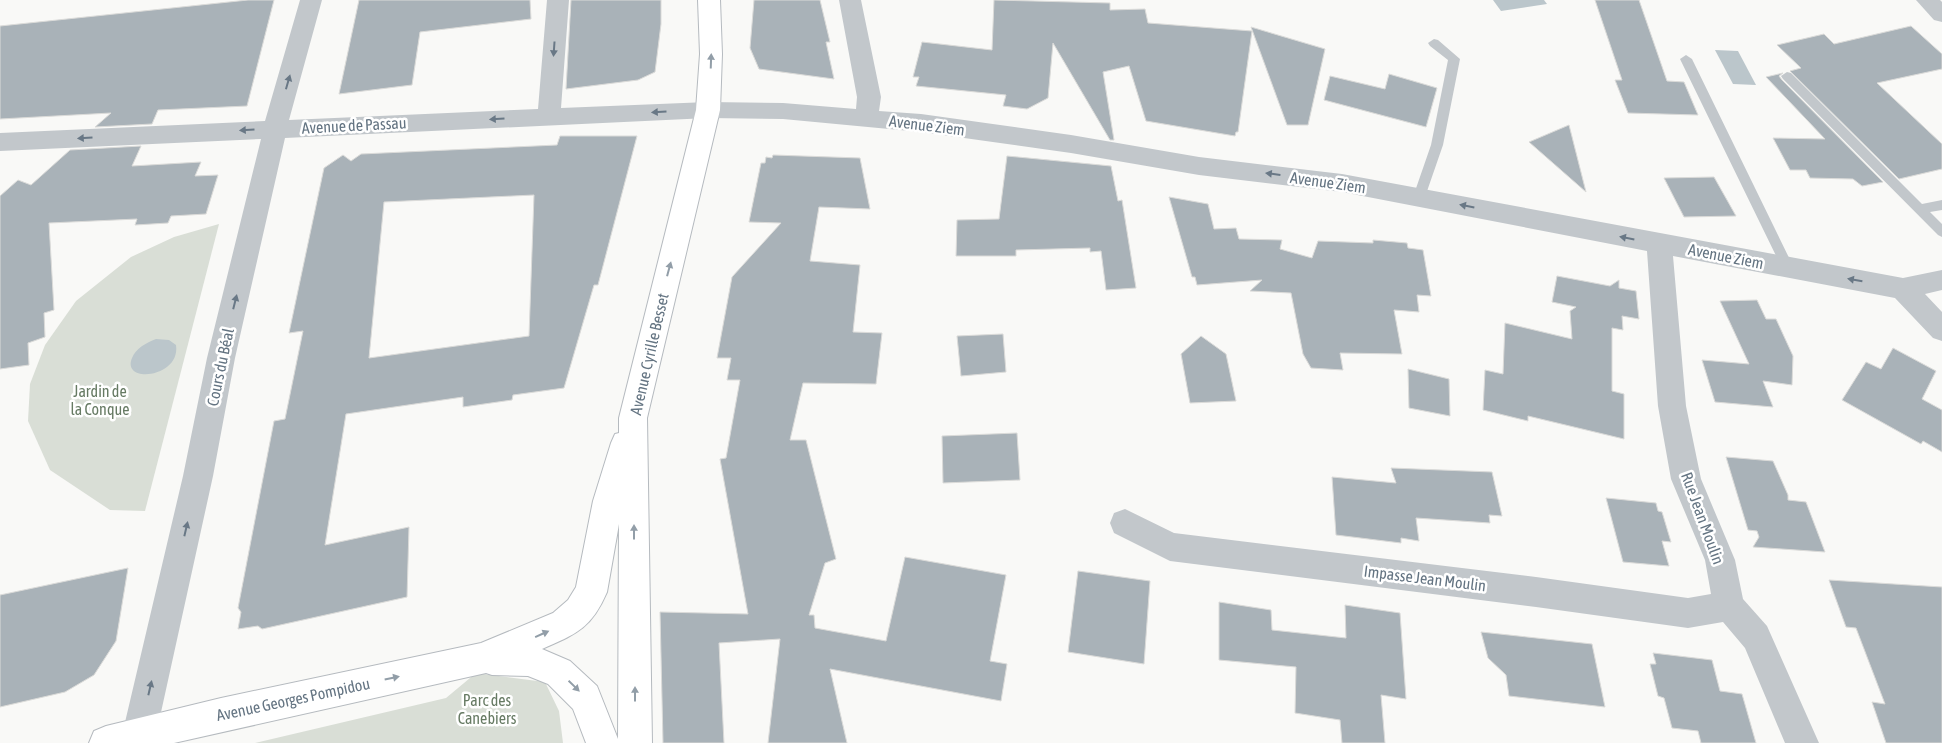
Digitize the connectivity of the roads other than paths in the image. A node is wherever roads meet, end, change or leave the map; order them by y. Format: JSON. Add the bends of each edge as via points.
{"nodes":[{"id":1,"x":311,"y":0,"type":"edge"},
{"id":2,"x":558,"y":0,"type":"edge"},
{"id":3,"x":709,"y":0,"type":"edge"},
{"id":4,"x":850,"y":0,"type":"edge"},
{"id":5,"x":1927,"y":0,"type":"edge"},
{"id":6,"x":1942,"y":15,"type":"edge"},
{"id":7,"x":1434,"y":43,"type":"dead end"},
{"id":8,"x":1686,"y":59,"type":"dead end"},
{"id":9,"x":1787,"y":76,"type":"dead end"},
{"id":10,"x":708,"y":110,"type":"junction"},
{"id":11,"x":549,"y":116,"type":"junction"},
{"id":12,"x":866,"y":118,"type":"junction"},
{"id":13,"x":275,"y":129,"type":"junction"},
{"id":14,"x":0,"y":142,"type":"edge"},
{"id":15,"x":1419,"y":197,"type":"junction"},
{"id":16,"x":1942,"y":205,"type":"edge"},
{"id":17,"x":1919,"y":209,"type":"junction"},
{"id":18,"x":1942,"y":232,"type":"edge"},
{"id":19,"x":1659,"y":244,"type":"junction"},
{"id":20,"x":1788,"y":268,"type":"junction"},
{"id":21,"x":1942,"y":280,"type":"edge"},
{"id":22,"x":1903,"y":289,"type":"junction"},
{"id":23,"x":1942,"y":330,"type":"edge"},
{"id":24,"x":633,"y":418,"type":"junction"},
{"id":25,"x":1125,"y":523,"type":"dead end"},
{"id":26,"x":1730,"y":606,"type":"junction"},
{"id":27,"x":481,"y":659,"type":"junction"},
{"id":28,"x":139,"y":735,"type":"junction"},
{"id":29,"x":106,"y":743,"type":"edge"},
{"id":30,"x":603,"y":743,"type":"edge"},
{"id":31,"x":635,"y":743,"type":"edge"},
{"id":32,"x":1802,"y":743,"type":"edge"}],
"edges":[{"from":13,"to":1,"type":"street","name":"Cours du Béal","one_way":true},
{"from":2,"to":11,"type":"street","one_way":true},
{"from":10,"to":3,"type":"main road","name":"Avenue Cyrille Besset","one_way":true},
{"from":4,"to":12,"type":"street","via":[[868,97]]},
{"from":5,"to":6,"type":"street"},
{"from":7,"to":15,"type":"lane","via":[[1454,59],[1437,145]]},
{"from":8,"to":20,"type":"lane"},
{"from":9,"to":17,"type":"lane"},
{"from":10,"to":11,"type":"street","name":"Avenue de Passau","one_way":true},
{"from":10,"to":12,"type":"street","name":"Avenue Ziem","via":[[783,111]]},
{"from":24,"to":10,"type":"main road","name":"Avenue Cyrille Besset","one_way":true},
{"from":11,"to":13,"type":"street","name":"Avenue de Passau","one_way":true},
{"from":15,"to":12,"type":"street","name":"Avenue Ziem","one_way":true,"via":[[1071,144]]},
{"from":13,"to":14,"type":"street","name":"Avenue de Passau","one_way":true},
{"from":28,"to":13,"type":"street","name":"Cours du Béal","one_way":true,"via":[[198,476],[221,358]]},
{"from":19,"to":15,"type":"street","name":"Avenue Ziem","one_way":true},
{"from":16,"to":17,"type":"lane"},
{"from":17,"to":18,"type":"lane"},
{"from":19,"to":20,"type":"street","name":"Avenue Ziem"},
{"from":19,"to":26,"type":"street","name":"Rue Jean Moulin","via":[[1672,406],[1686,479],[1720,560]]},
{"from":22,"to":20,"type":"street","name":"Avenue Ziem","one_way":true},
{"from":21,"to":22,"type":"street","name":"Avenue Ziem"},
{"from":22,"to":23,"type":"street"},
{"from":27,"to":24,"type":"main road","one_way":true,"via":[[564,624],[579,611],[591,592],[608,501]]},
{"from":31,"to":24,"type":"main road","name":"Avenue Cyrille Besset","one_way":true},
{"from":25,"to":26,"type":"street","name":"Impasse Jean Moulin","via":[[1170,547],[1688,613]]},
{"from":26,"to":32,"type":"street","name":"Rue Jean Moulin","via":[[1756,637]]},
{"from":28,"to":27,"type":"main road","name":"Avenue Georges Pompidou","one_way":true},
{"from":27,"to":30,"type":"main road","one_way":true,"via":[[528,660],[559,672],[585,698]]},
{"from":28,"to":29,"type":"main road","name":"Avenue Georges Pompidou"}]}
